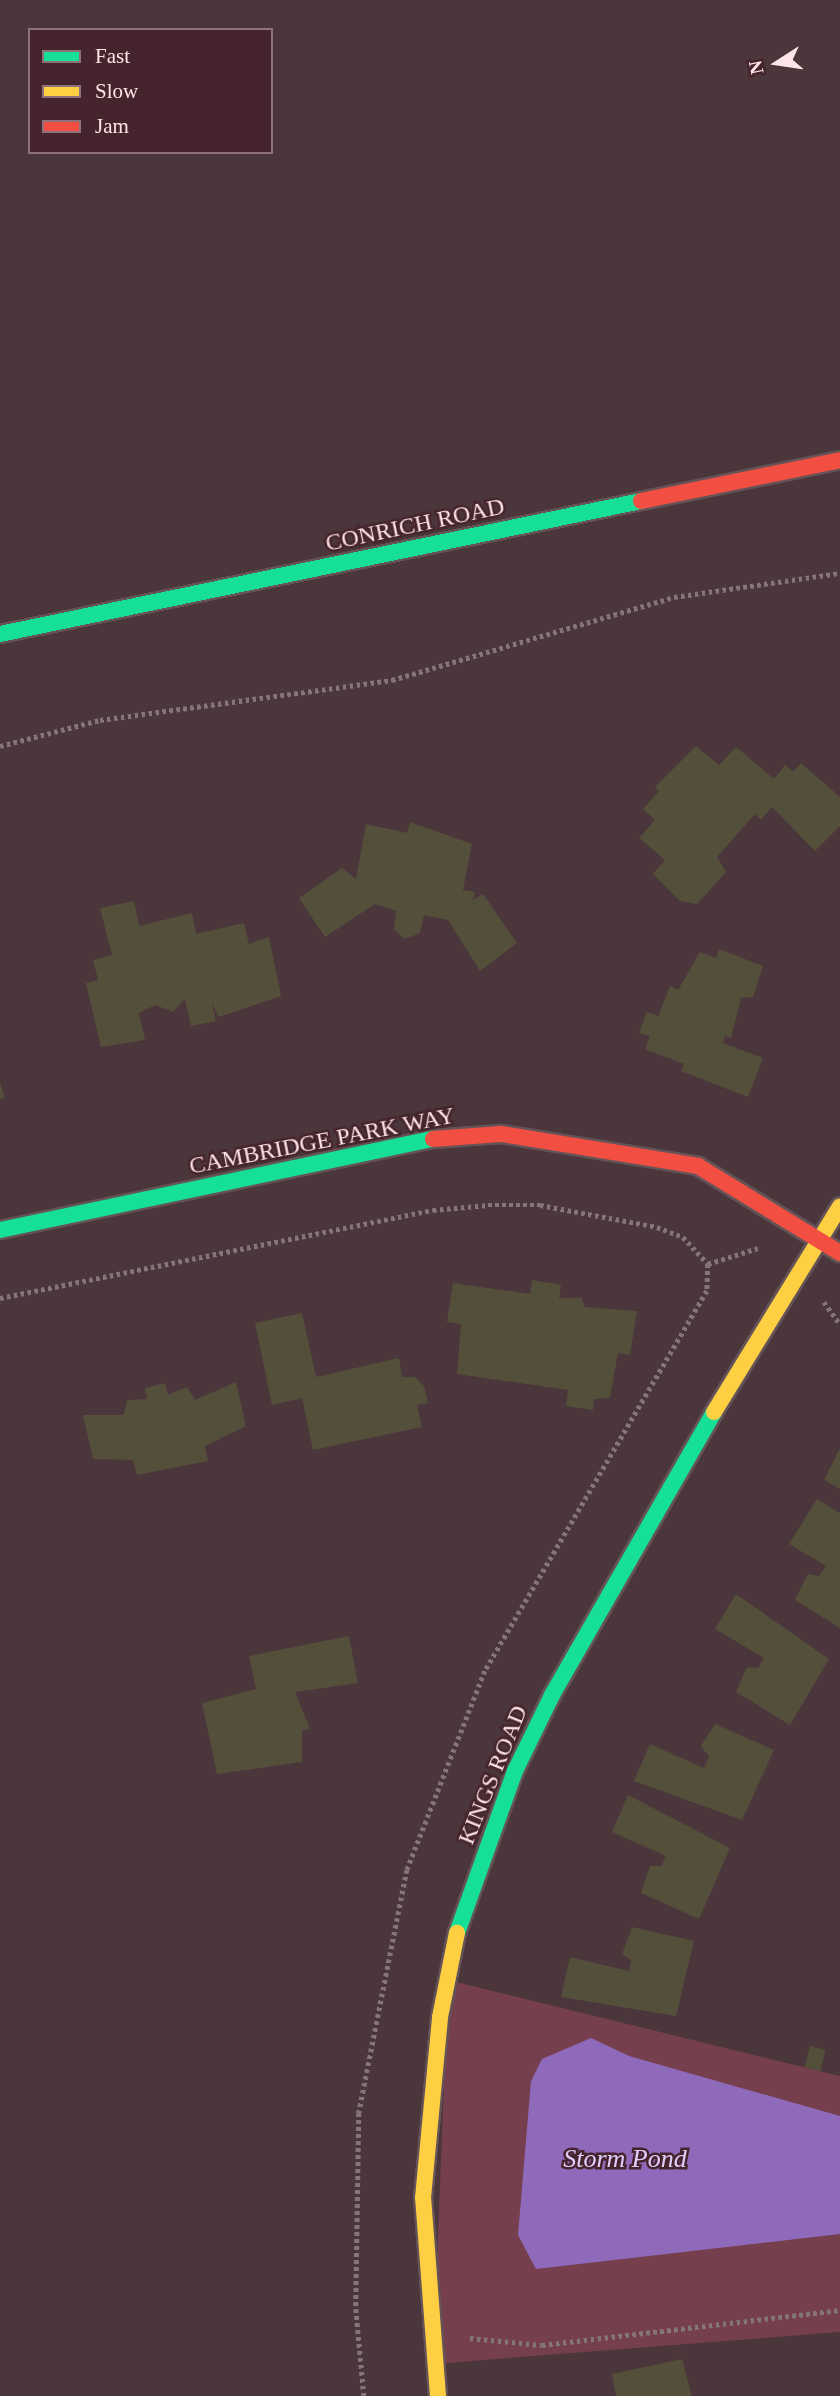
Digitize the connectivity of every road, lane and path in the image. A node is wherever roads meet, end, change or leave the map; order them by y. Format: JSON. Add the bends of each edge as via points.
{"nodes":[{"id":1,"x":840,"y":460,"type":"edge"},
{"id":2,"x":840,"y":572,"type":"edge"},
{"id":3,"x":0,"y":634,"type":"edge"},
{"id":4,"x":0,"y":746,"type":"edge"},
{"id":5,"x":840,"y":1206,"type":"edge"},
{"id":6,"x":0,"y":1230,"type":"edge"},
{"id":7,"x":821,"y":1239,"type":"junction"},
{"id":8,"x":756,"y":1246,"type":"dead end"},
{"id":9,"x":840,"y":1253,"type":"edge"},
{"id":10,"x":708,"y":1265,"type":"junction"},
{"id":11,"x":0,"y":1298,"type":"edge"},
{"id":12,"x":829,"y":1307,"type":"dead end"},
{"id":13,"x":840,"y":1324,"type":"edge"},
{"id":14,"x":840,"y":2310,"type":"edge"},
{"id":15,"x":429,"y":2341,"type":"junction"},
{"id":16,"x":364,"y":2396,"type":"edge"},
{"id":17,"x":438,"y":2396,"type":"edge"}],
"edges":[{"from":1,"to":3,"type":"street","name":"CONRICH ROAD"},
{"from":2,"to":4,"type":"path","via":[[674,597],[392,680],[100,720]]},
{"from":5,"to":7,"type":"street","name":"KINGS ROAD"},
{"from":6,"to":7,"type":"street","name":"CAMBRIDGE PARK WAY","via":[[453,1135],[501,1133],[698,1166]]},
{"from":7,"to":9,"type":"street","name":"CAMBRIDGE PARK WAY"},
{"from":7,"to":15,"type":"street","name":"KINGS ROAD","via":[[631,1547],[515,1771],[484,1855],[457,1934],[431,2093],[424,2198]]},
{"from":8,"to":10,"type":"path"},
{"from":10,"to":11,"type":"path","via":[[683,1237],[657,1227],[540,1205],[488,1205],[433,1210]]},
{"from":10,"to":16,"type":"path","via":[[707,1291],[535,1575],[485,1671],[407,1870],[359,2113],[356,2309]]},
{"from":12,"to":13,"type":"path"},
{"from":14,"to":15,"type":"path","via":[[542,2345],[490,2337]]},
{"from":15,"to":17,"type":"street","name":"KINGS ROAD"}]}
